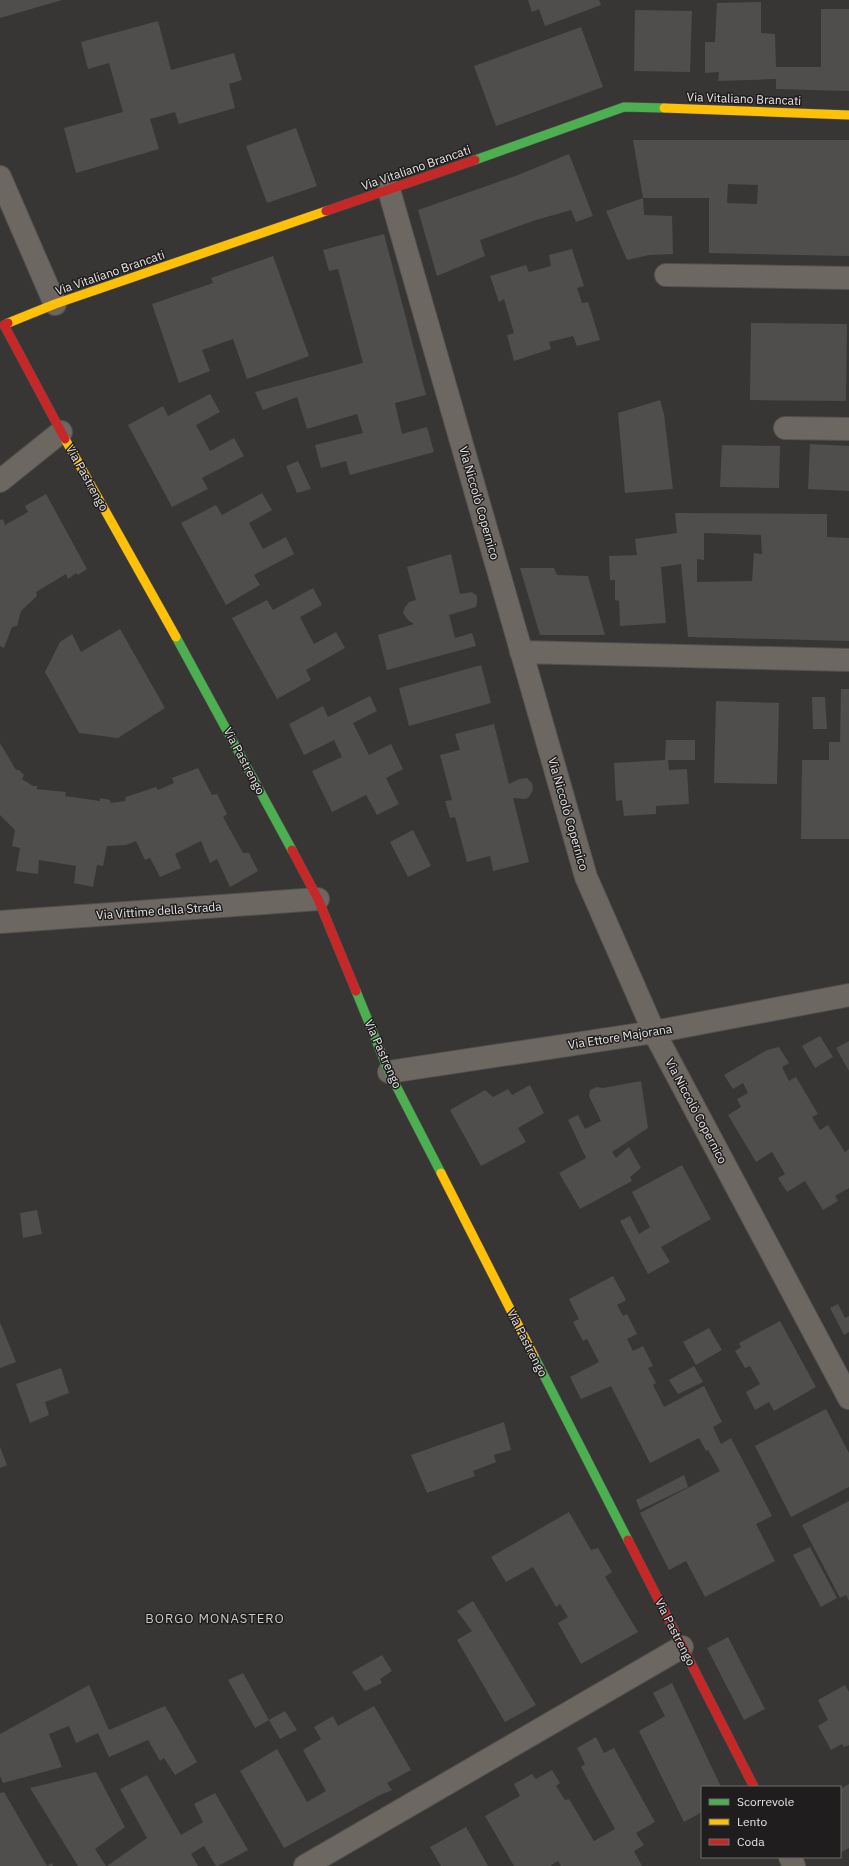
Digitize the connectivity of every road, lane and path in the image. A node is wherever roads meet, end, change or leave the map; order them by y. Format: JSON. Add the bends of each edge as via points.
{"nodes":[{"id":1,"x":849,"y":115,"type":"edge"},
{"id":2,"x":0,"y":178,"type":"edge"},
{"id":3,"x":389,"y":190,"type":"junction"},
{"id":4,"x":666,"y":275,"type":"dead end"},
{"id":5,"x":849,"y":278,"type":"edge"},
{"id":6,"x":55,"y":304,"type":"junction"},
{"id":7,"x":4,"y":325,"type":"joint"},
{"id":8,"x":785,"y":428,"type":"dead end"},
{"id":9,"x":849,"y":429,"type":"edge"},
{"id":10,"x":61,"y":432,"type":"junction"},
{"id":11,"x":0,"y":481,"type":"edge"},
{"id":12,"x":521,"y":652,"type":"junction"},
{"id":13,"x":849,"y":660,"type":"edge"},
{"id":14,"x":318,"y":899,"type":"junction"},
{"id":15,"x":0,"y":922,"type":"edge"},
{"id":16,"x":849,"y":995,"type":"edge"},
{"id":17,"x":654,"y":1032,"type":"junction"},
{"id":18,"x":389,"y":1072,"type":"junction"},
{"id":19,"x":849,"y":1398,"type":"edge"},
{"id":20,"x":682,"y":1647,"type":"junction"},
{"id":21,"x":753,"y":1786,"type":"edge"},
{"id":22,"x":305,"y":1866,"type":"edge"}],
"edges":[{"from":1,"to":3,"type":"street","name":"Via Vitaliano Brancati","via":[[624,107]]},
{"from":2,"to":6,"type":"street"},
{"from":3,"to":6,"type":"street","name":"Via Vitaliano Brancati"},
{"from":3,"to":12,"type":"street","name":"Via Niccolò Copernico"},
{"from":4,"to":5,"type":"street"},
{"from":6,"to":7,"type":"street","name":"Via Vitaliano Brancati"},
{"from":7,"to":10,"type":"street","name":"Via Pastrengo"},
{"from":8,"to":9,"type":"street"},
{"from":10,"to":11,"type":"street"},
{"from":10,"to":14,"type":"street","name":"Via Pastrengo","via":[[217,710]]},
{"from":12,"to":13,"type":"street"},
{"from":12,"to":17,"type":"street","name":"Via Niccolò Copernico","via":[[586,877]]},
{"from":14,"to":15,"type":"street","name":"Via Vittime della Strada"},
{"from":14,"to":18,"type":"street","name":"Via Pastrengo"},
{"from":16,"to":17,"type":"street","name":"Via Ettore Majorana"},
{"from":17,"to":18,"type":"street","name":"Via Ettore Majorana"},
{"from":17,"to":19,"type":"street","name":"Via Niccolò Copernico"},
{"from":18,"to":20,"type":"street","name":"Via Pastrengo"},
{"from":20,"to":21,"type":"street","name":"Via Pastrengo"},
{"from":20,"to":22,"type":"street"}]}
